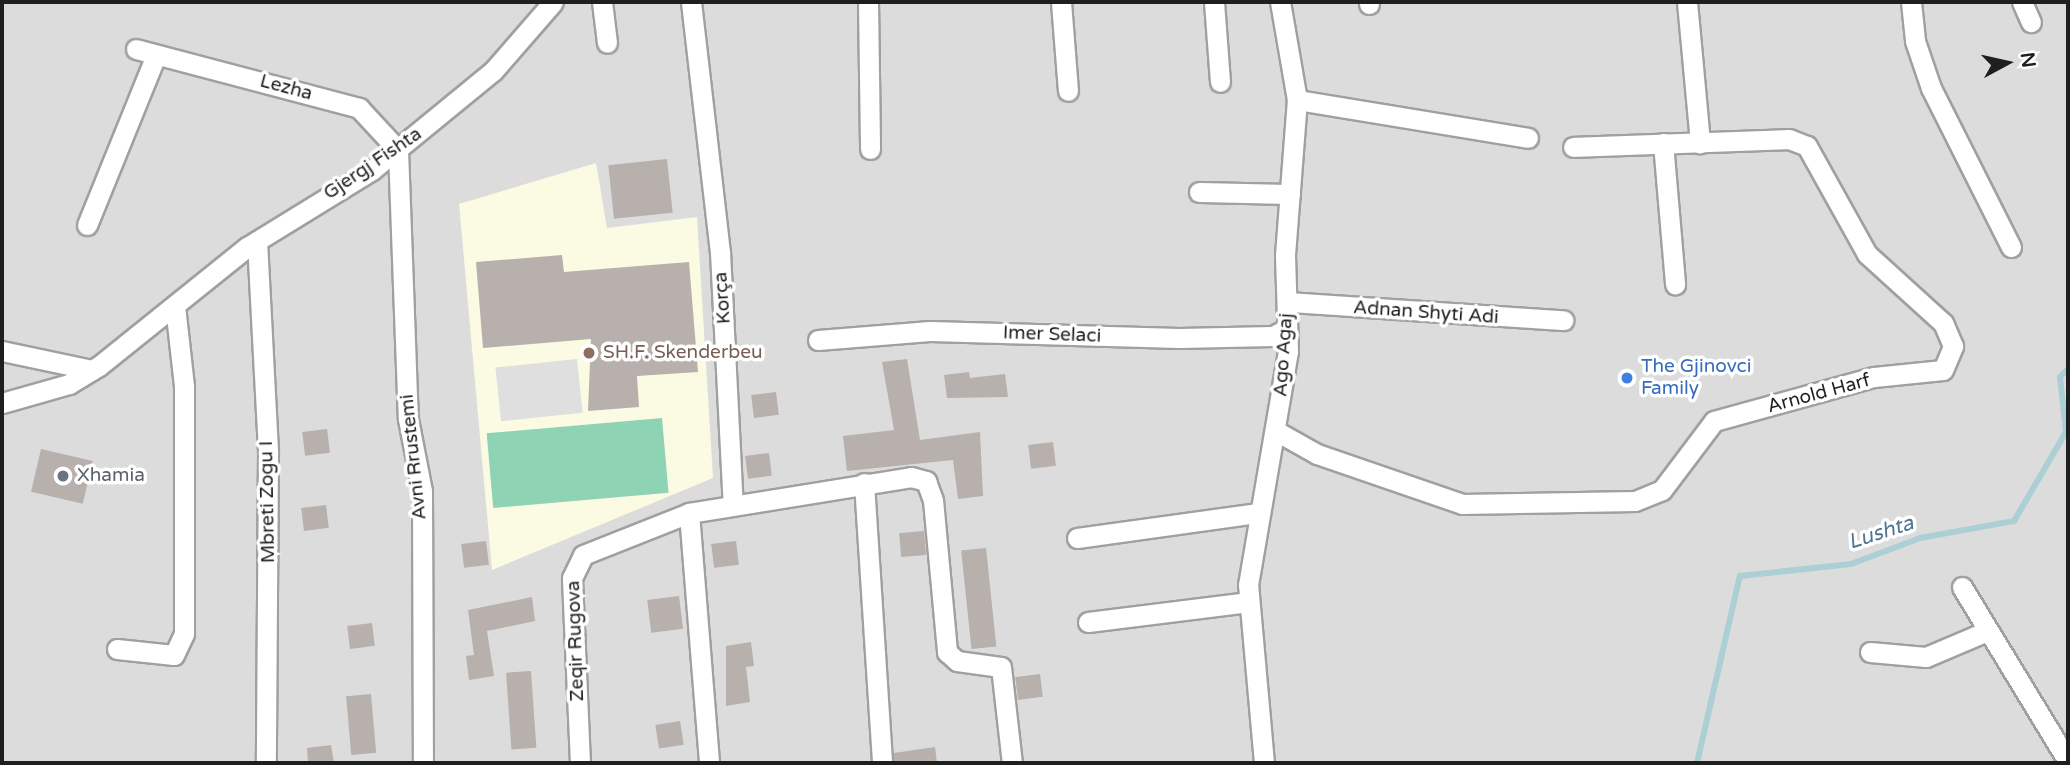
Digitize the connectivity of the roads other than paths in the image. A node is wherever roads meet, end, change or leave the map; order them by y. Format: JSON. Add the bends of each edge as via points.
{"nodes":[{"id":1,"x":552,"y":2,"type":"edge"},
{"id":2,"x":602,"y":2,"type":"edge"},
{"id":3,"x":691,"y":2,"type":"edge"},
{"id":4,"x":868,"y":2,"type":"edge"},
{"id":5,"x":1061,"y":2,"type":"edge"},
{"id":6,"x":1214,"y":2,"type":"edge"},
{"id":7,"x":1280,"y":2,"type":"edge"},
{"id":8,"x":1687,"y":2,"type":"edge"},
{"id":9,"x":1911,"y":2,"type":"edge"},
{"id":10,"x":2022,"y":2,"type":"edge"},
{"id":11,"x":2031,"y":22,"type":"dead end"},
{"id":12,"x":607,"y":43,"type":"dead end"},
{"id":13,"x":136,"y":49,"type":"dead end"},
{"id":14,"x":156,"y":55,"type":"junction"},
{"id":15,"x":1220,"y":82,"type":"dead end"},
{"id":16,"x":1068,"y":91,"type":"dead end"},
{"id":17,"x":1297,"y":100,"type":"junction"},
{"id":18,"x":1528,"y":138,"type":"dead end"},
{"id":19,"x":1663,"y":143,"type":"junction"},
{"id":20,"x":1700,"y":143,"type":"junction"},
{"id":21,"x":1573,"y":147,"type":"dead end"},
{"id":22,"x":870,"y":149,"type":"dead end"},
{"id":23,"x":398,"y":150,"type":"junction"},
{"id":24,"x":1199,"y":192,"type":"dead end"},
{"id":25,"x":1290,"y":194,"type":"junction"},
{"id":26,"x":87,"y":225,"type":"dead end"},
{"id":27,"x":257,"y":240,"type":"junction"},
{"id":28,"x":2011,"y":247,"type":"dead end"},
{"id":29,"x":1675,"y":284,"type":"dead end"},
{"id":30,"x":1289,"y":302,"type":"junction"},
{"id":31,"x":175,"y":306,"type":"junction"},
{"id":32,"x":1563,"y":320,"type":"dead end"},
{"id":33,"x":1284,"y":330,"type":"junction"},
{"id":34,"x":818,"y":340,"type":"dead end"},
{"id":35,"x":2,"y":351,"type":"edge"},
{"id":36,"x":92,"y":370,"type":"junction"},
{"id":37,"x":2,"y":403,"type":"edge"},
{"id":38,"x":1276,"y":431,"type":"junction"},
{"id":39,"x":864,"y":483,"type":"junction"},
{"id":40,"x":733,"y":505,"type":"junction"},
{"id":41,"x":689,"y":513,"type":"junction"},
{"id":42,"x":1258,"y":513,"type":"junction"},
{"id":43,"x":1077,"y":538,"type":"dead end"},
{"id":44,"x":1962,"y":587,"type":"dead end"},
{"id":45,"x":1249,"y":602,"type":"junction"},
{"id":46,"x":1088,"y":622,"type":"dead end"},
{"id":47,"x":1985,"y":632,"type":"junction"},
{"id":48,"x":117,"y":649,"type":"dead end"},
{"id":49,"x":1870,"y":652,"type":"dead end"},
{"id":50,"x":2068,"y":761,"type":"edge"},
{"id":51,"x":265,"y":763,"type":"edge"},
{"id":52,"x":423,"y":763,"type":"edge"},
{"id":53,"x":579,"y":763,"type":"edge"},
{"id":54,"x":709,"y":763,"type":"edge"},
{"id":55,"x":882,"y":763,"type":"edge"},
{"id":56,"x":1012,"y":763,"type":"edge"},
{"id":57,"x":1264,"y":763,"type":"edge"}],
"edges":[{"from":1,"to":23,"type":"street","name":"Gjergj Fishta","via":[[493,71]]},
{"from":2,"to":12,"type":"street"},
{"from":3,"to":40,"type":"street","name":"Korça","via":[[720,252]]},
{"from":4,"to":22,"type":"street"},
{"from":5,"to":16,"type":"street"},
{"from":6,"to":15,"type":"street"},
{"from":7,"to":17,"type":"street","name":"Ago Agaj"},
{"from":8,"to":20,"type":"street"},
{"from":9,"to":28,"type":"street","via":[[1914,41],[1931,88]]},
{"from":10,"to":11,"type":"street"},
{"from":13,"to":14,"type":"street","name":"Lezha"},
{"from":14,"to":23,"type":"street","name":"Lezha","via":[[359,108]]},
{"from":14,"to":26,"type":"street"},
{"from":17,"to":18,"type":"street"},
{"from":17,"to":25,"type":"street","name":"Ago Agaj"},
{"from":19,"to":20,"type":"street","name":"Arnold Harf"},
{"from":19,"to":21,"type":"street","name":"Arnold Harf"},
{"from":19,"to":29,"type":"street"},
{"from":20,"to":38,"type":"street","name":"Arnold Harf","via":[[1789,139],[1807,146],[1867,254],[1943,323],[1953,346],[1943,370],[1874,377],[1714,421],[1662,490],[1635,501],[1462,504],[1317,454]]},
{"from":23,"to":27,"type":"street","name":"Gjergj Fishta"},
{"from":23,"to":52,"type":"street","name":"Avni Rrustemi","via":[[408,419],[422,491]]},
{"from":24,"to":25,"type":"street"},
{"from":25,"to":30,"type":"street","name":"Ago Agaj"},
{"from":27,"to":31,"type":"street","name":"Gjergj Fishta"},
{"from":27,"to":51,"type":"street","name":"Mbreti Zogu I","via":[[268,454]]},
{"from":30,"to":32,"type":"street","name":"Adnan Shyti Adi"},
{"from":30,"to":33,"type":"street","name":"Ago Agaj"},
{"from":31,"to":36,"type":"street","name":"Gjergj Fishta"},
{"from":31,"to":48,"type":"street","via":[[184,386],[184,634],[174,655]]},
{"from":33,"to":34,"type":"street","name":"Imer Selaci","via":[[1273,336],[1178,338],[930,331]]},
{"from":33,"to":38,"type":"street","name":"Ago Agaj","via":[[1288,351]]},
{"from":35,"to":36,"type":"street"},
{"from":36,"to":37,"type":"street","name":"Gjergj Fishta"},
{"from":38,"to":42,"type":"street","name":"Ago Agaj"},
{"from":39,"to":40,"type":"street"},
{"from":39,"to":55,"type":"street"},
{"from":39,"to":56,"type":"street","via":[[920,477],[930,489],[947,652],[957,661],[1001,667]]},
{"from":40,"to":41,"type":"street","name":"Zeqir Rugova"},
{"from":41,"to":53,"type":"street","name":"Zeqir Rugova","via":[[598,547],[576,563]]},
{"from":41,"to":54,"type":"street"},
{"from":42,"to":43,"type":"street"},
{"from":42,"to":45,"type":"street","name":"Ago Agaj"},
{"from":44,"to":47,"type":"street"},
{"from":45,"to":46,"type":"street"},
{"from":45,"to":57,"type":"street","name":"Ago Agaj"},
{"from":47,"to":49,"type":"street","via":[[1926,657]]},
{"from":47,"to":50,"type":"street"}]}
